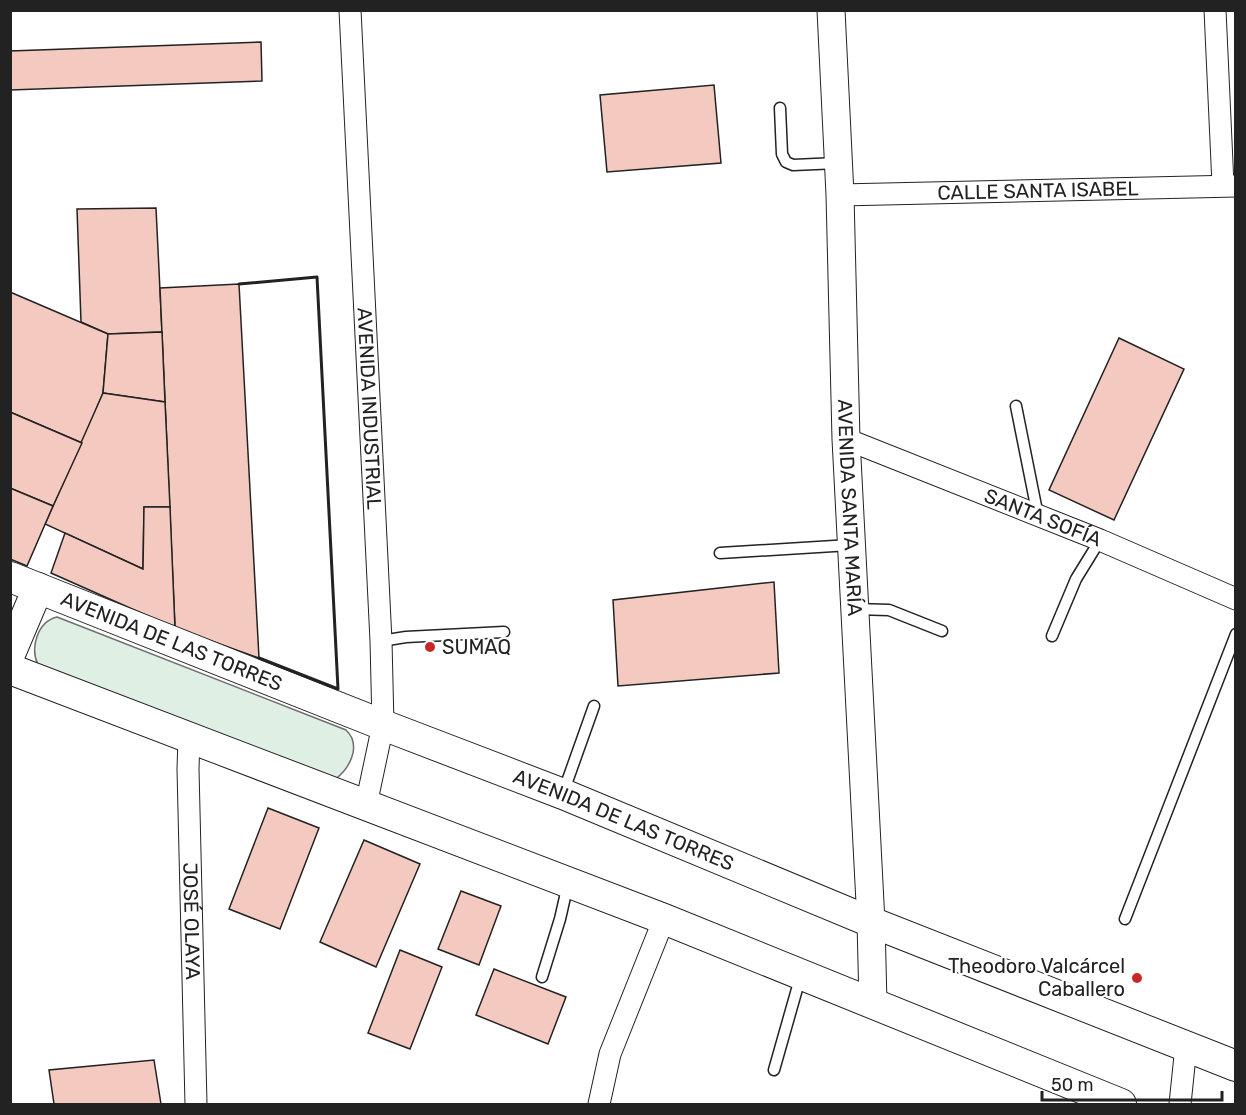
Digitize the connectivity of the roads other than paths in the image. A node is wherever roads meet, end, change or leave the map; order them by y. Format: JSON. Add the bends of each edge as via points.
{"nodes":[{"id":1,"x":350,"y":10,"type":"edge"},
{"id":2,"x":831,"y":10,"type":"edge"},
{"id":3,"x":1215,"y":10,"type":"edge"},
{"id":4,"x":780,"y":108,"type":"dead end"},
{"id":5,"x":838,"y":163,"type":"junction"},
{"id":6,"x":1229,"y":185,"type":"edge"},
{"id":7,"x":840,"y":195,"type":"junction"},
{"id":8,"x":1016,"y":406,"type":"dead end"},
{"id":9,"x":846,"y":440,"type":"junction"},
{"id":10,"x":1038,"y":516,"type":"junction"},
{"id":11,"x":1100,"y":540,"type":"junction"},
{"id":12,"x":851,"y":545,"type":"junction"},
{"id":13,"x":720,"y":553,"type":"dead end"},
{"id":14,"x":10,"y":577,"type":"edge"},
{"id":15,"x":38,"y":588,"type":"junction"},
{"id":16,"x":1236,"y":599,"type":"edge"},
{"id":17,"x":854,"y":609,"type":"junction"},
{"id":18,"x":942,"y":631,"type":"dead end"},
{"id":19,"x":504,"y":632,"type":"dead end"},
{"id":20,"x":1236,"y":634,"type":"edge"},
{"id":21,"x":1052,"y":636,"type":"dead end"},
{"id":22,"x":381,"y":641,"type":"junction"},
{"id":23,"x":10,"y":654,"type":"edge"},
{"id":24,"x":10,"y":669,"type":"edge"},
{"id":25,"x":594,"y":706,"type":"dead end"},
{"id":26,"x":383,"y":725,"type":"junction"},
{"id":27,"x":189,"y":738,"type":"junction"},
{"id":28,"x":563,"y":794,"type":"junction"},
{"id":29,"x":366,"y":805,"type":"junction"},
{"id":30,"x":568,"y":883,"type":"junction"},
{"id":31,"x":664,"y":919,"type":"junction"},
{"id":32,"x":1125,"y":919,"type":"dead end"},
{"id":33,"x":871,"y":922,"type":"junction"},
{"id":34,"x":801,"y":975,"type":"junction"},
{"id":35,"x":542,"y":977,"type":"dead end"},
{"id":36,"x":873,"y":1004,"type":"junction"},
{"id":37,"x":1186,"y":1046,"type":"junction"},
{"id":38,"x":1236,"y":1066,"type":"edge"},
{"id":39,"x":774,"y":1070,"type":"dead end"},
{"id":40,"x":196,"y":1104,"type":"edge"},
{"id":41,"x":599,"y":1104,"type":"edge"},
{"id":42,"x":1121,"y":1104,"type":"edge"},
{"id":43,"x":1180,"y":1104,"type":"edge"}],
"edges":[{"from":1,"to":22,"type":"street","name":"AVENIDA INDUSTRIAL"},
{"from":2,"to":5,"type":"street","name":"AVENIDA SANTA MARÍA"},
{"from":3,"to":6,"type":"street"},
{"from":4,"to":5,"type":"lane","via":[[782,154],[786,162]]},
{"from":5,"to":7,"type":"street","name":"AVENIDA SANTA MARÍA"},
{"from":6,"to":7,"type":"street","name":"CALLE SANTA ISABEL"},
{"from":7,"to":9,"type":"street","name":"AVENIDA SANTA MARÍA"},
{"from":8,"to":10,"type":"lane"},
{"from":9,"to":10,"type":"street","name":"SANTA SOFÍA"},
{"from":9,"to":12,"type":"street","name":"AVENIDA SANTA MARÍA"},
{"from":10,"to":11,"type":"street","name":"SANTA SOFÍA"},
{"from":11,"to":16,"type":"street","name":"SANTA SOFÍA"},
{"from":11,"to":21,"type":"lane","via":[[1076,579]]},
{"from":12,"to":13,"type":"lane"},
{"from":12,"to":17,"type":"street","name":"AVENIDA SANTA MARÍA"},
{"from":14,"to":15,"type":"main road","name":"AVENIDA DE LAS TORRES"},
{"from":15,"to":23,"type":"main road"},
{"from":15,"to":26,"type":"main road","name":"AVENIDA DE LAS TORRES"},
{"from":17,"to":18,"type":"lane","via":[[889,610]]},
{"from":17,"to":33,"type":"street","name":"AVENIDA SANTA MARÍA"},
{"from":19,"to":22,"type":"lane"},
{"from":20,"to":32,"type":"lane"},
{"from":22,"to":26,"type":"street","name":"AVENIDA INDUSTRIAL"},
{"from":24,"to":27,"type":"main road"},
{"from":25,"to":28,"type":"lane"},
{"from":26,"to":28,"type":"main road","name":"AVENIDA DE LAS TORRES"},
{"from":26,"to":29,"type":"street","name":"AVENIDA INDUSTRIAL"},
{"from":27,"to":29,"type":"main road"},
{"from":27,"to":40,"type":"street","name":"JOSÉ OLAYA"},
{"from":28,"to":33,"type":"main road","name":"AVENIDA DE LAS TORRES"},
{"from":29,"to":30,"type":"main road"},
{"from":30,"to":31,"type":"main road"},
{"from":30,"to":35,"type":"lane"},
{"from":31,"to":34,"type":"main road"},
{"from":31,"to":41,"type":"street","via":[[610,1054]]},
{"from":33,"to":36,"type":"street","name":"AVENIDA SANTA MARÍA"},
{"from":33,"to":37,"type":"main road","name":"AVENIDA DE LAS TORRES"},
{"from":34,"to":36,"type":"main road"},
{"from":34,"to":39,"type":"lane"},
{"from":36,"to":42,"type":"main road"},
{"from":37,"to":38,"type":"main road","name":"AVENIDA DE LAS TORRES"},
{"from":37,"to":43,"type":"street"}]}
